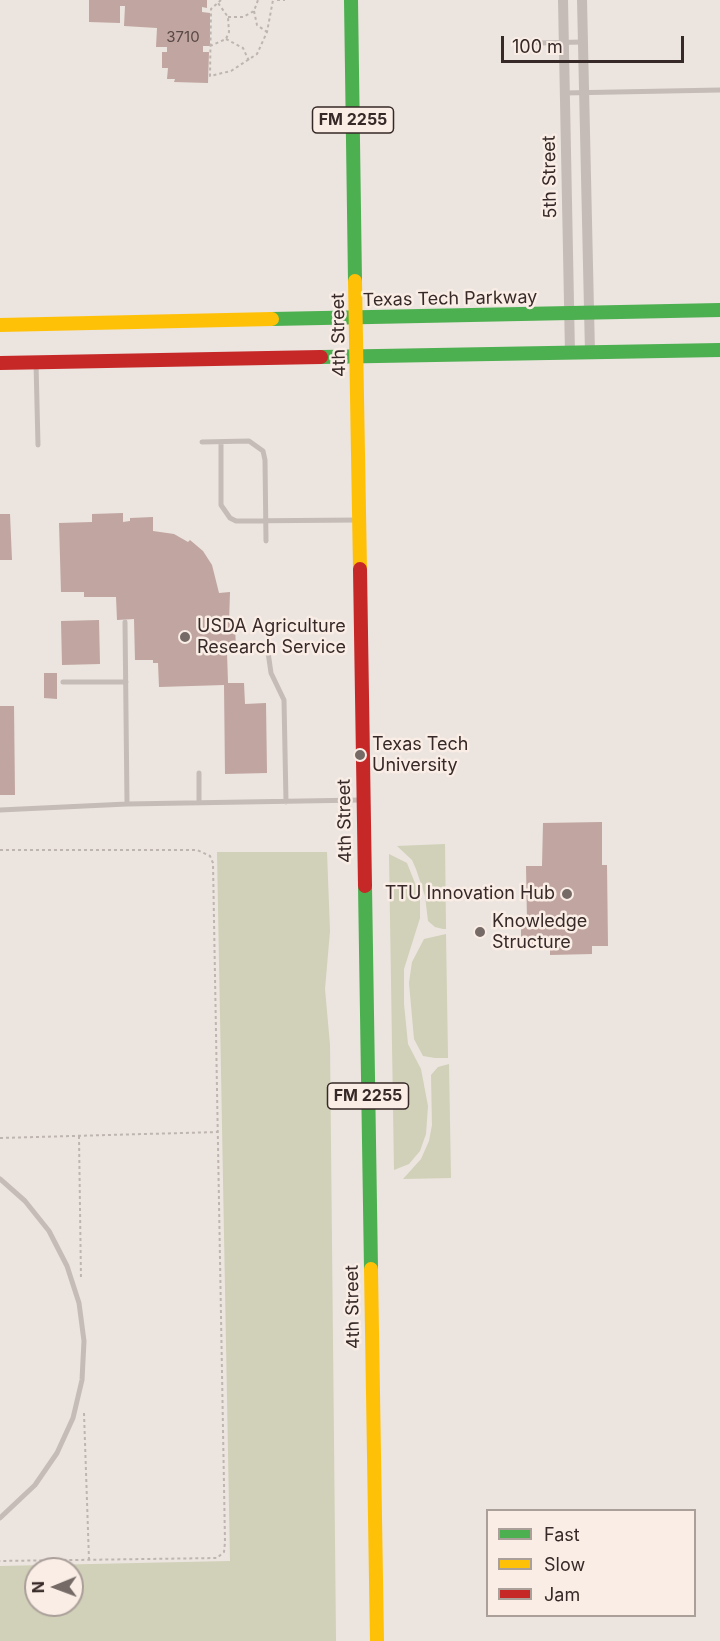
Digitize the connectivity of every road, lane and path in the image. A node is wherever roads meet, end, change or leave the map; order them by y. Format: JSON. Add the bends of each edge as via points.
{"nodes":[{"id":1,"x":258,"y":0,"type":"edge"},
{"id":2,"x":275,"y":0,"type":"edge"},
{"id":3,"x":285,"y":0,"type":"edge"},
{"id":4,"x":351,"y":0,"type":"edge"},
{"id":5,"x":563,"y":0,"type":"edge"},
{"id":6,"x":582,"y":0,"type":"edge"},
{"id":7,"x":219,"y":1,"type":"edge"},
{"id":8,"x":254,"y":11,"type":"junction"},
{"id":9,"x":228,"y":17,"type":"junction"},
{"id":10,"x":267,"y":32,"type":"junction"},
{"id":11,"x":226,"y":39,"type":"junction"},
{"id":12,"x":564,"y":42,"type":"junction"},
{"id":13,"x":583,"y":42,"type":"junction"},
{"id":14,"x":538,"y":43,"type":"dead end"},
{"id":15,"x":210,"y":46,"type":"junction"},
{"id":16,"x":249,"y":61,"type":"junction"},
{"id":17,"x":720,"y":90,"type":"edge"},
{"id":18,"x":585,"y":92,"type":"junction"},
{"id":19,"x":564,"y":93,"type":"junction"},
{"id":20,"x":720,"y":310,"type":"edge"},
{"id":21,"x":569,"y":314,"type":"junction"},
{"id":22,"x":589,"y":314,"type":"junction"},
{"id":23,"x":357,"y":319,"type":"junction"},
{"id":24,"x":0,"y":325,"type":"edge"},
{"id":25,"x":720,"y":350,"type":"edge"},
{"id":26,"x":570,"y":353,"type":"junction"},
{"id":27,"x":590,"y":353,"type":"junction"},
{"id":28,"x":358,"y":357,"type":"junction"},
{"id":29,"x":36,"y":362,"type":"junction"},
{"id":30,"x":0,"y":363,"type":"edge"},
{"id":31,"x":202,"y":442,"type":"dead end"},
{"id":32,"x":221,"y":442,"type":"junction"},
{"id":33,"x":38,"y":445,"type":"dead end"},
{"id":34,"x":359,"y":520,"type":"junction"},
{"id":35,"x":266,"y":521,"type":"junction"},
{"id":36,"x":266,"y":541,"type":"dead end"},
{"id":37,"x":125,"y":622,"type":"dead end"},
{"id":38,"x":268,"y":652,"type":"dead end"},
{"id":39,"x":63,"y":682,"type":"dead end"},
{"id":40,"x":126,"y":682,"type":"junction"},
{"id":41,"x":199,"y":773,"type":"dead end"},
{"id":42,"x":363,"y":800,"type":"junction"},
{"id":43,"x":286,"y":801,"type":"junction"},
{"id":44,"x":199,"y":803,"type":"junction"},
{"id":45,"x":127,"y":804,"type":"junction"},
{"id":46,"x":0,"y":810,"type":"edge"},
{"id":47,"x":0,"y":850,"type":"edge"},
{"id":48,"x":218,"y":1132,"type":"junction"},
{"id":49,"x":79,"y":1136,"type":"junction"},
{"id":50,"x":0,"y":1138,"type":"edge"},
{"id":51,"x":0,"y":1179,"type":"edge"},
{"id":52,"x":77,"y":1296,"type":"junction"},
{"id":53,"x":84,"y":1404,"type":"dead end"},
{"id":54,"x":0,"y":1518,"type":"edge"},
{"id":55,"x":89,"y":1560,"type":"junction"},
{"id":56,"x":0,"y":1561,"type":"edge"},
{"id":57,"x":377,"y":1641,"type":"edge"}],
"edges":[{"from":1,"to":8,"type":"path"},
{"from":2,"to":3,"type":"path"},
{"from":2,"to":10,"type":"path"},
{"from":4,"to":23,"type":"main road","name":"4th Street","number":"FM 2255"},
{"from":5,"to":12,"type":"street","name":"5th Street"},
{"from":6,"to":13,"type":"street","name":"5th Street"},
{"from":7,"to":9,"type":"path"},
{"from":7,"to":15,"type":"path","via":[[211,9]]},
{"from":8,"to":9,"type":"path","via":[[243,17]]},
{"from":8,"to":10,"type":"path","via":[[256,25]]},
{"from":9,"to":11,"type":"path","via":[[231,24]]},
{"from":10,"to":16,"type":"path"},
{"from":11,"to":15,"type":"path"},
{"from":11,"to":16,"type":"path","via":[[243,48]]},
{"from":12,"to":13,"type":"lane"},
{"from":12,"to":14,"type":"lane"},
{"from":12,"to":19,"type":"street","name":"5th Street"},
{"from":13,"to":18,"type":"street","name":"5th Street"},
{"from":15,"to":16,"type":"path","via":[[210,76]]},
{"from":17,"to":18,"type":"lane"},
{"from":18,"to":19,"type":"lane"},
{"from":18,"to":22,"type":"street","name":"5th Street"},
{"from":19,"to":21,"type":"street","name":"5th Street"},
{"from":20,"to":22,"type":"main road","name":"Texas Tech Parkway"},
{"from":21,"to":22,"type":"main road","name":"Texas Tech Parkway"},
{"from":21,"to":23,"type":"main road","name":"Texas Tech Parkway"},
{"from":21,"to":26,"type":"street","name":"5th Street"},
{"from":22,"to":27,"type":"street","name":"5th Street"},
{"from":23,"to":24,"type":"main road","name":"Texas Tech Parkway"},
{"from":23,"to":28,"type":"main road","name":"4th Street","number":"FM 2255"},
{"from":25,"to":27,"type":"main road"},
{"from":26,"to":27,"type":"main road"},
{"from":26,"to":28,"type":"main road"},
{"from":28,"to":29,"type":"main road"},
{"from":28,"to":34,"type":"main road","name":"4th Street","number":"FM 2255"},
{"from":29,"to":30,"type":"main road"},
{"from":29,"to":33,"type":"lane"},
{"from":31,"to":32,"type":"lane"},
{"from":32,"to":35,"type":"lane","via":[[249,441],[262,451]]},
{"from":32,"to":35,"type":"lane","via":[[221,505],[225,513],[236,521]]},
{"from":34,"to":35,"type":"lane"},
{"from":34,"to":42,"type":"main road","name":"4th Street","number":"FM 2255"},
{"from":35,"to":36,"type":"lane"},
{"from":37,"to":40,"type":"lane"},
{"from":38,"to":43,"type":"lane","via":[[271,673],[284,700]]},
{"from":39,"to":40,"type":"lane"},
{"from":40,"to":45,"type":"lane"},
{"from":41,"to":44,"type":"lane"},
{"from":42,"to":43,"type":"lane"},
{"from":42,"to":57,"type":"main road","name":"4th Street","number":"FM 2255"},
{"from":43,"to":44,"type":"lane"},
{"from":44,"to":45,"type":"lane"},
{"from":45,"to":46,"type":"lane"},
{"from":47,"to":48,"type":"path","via":[[197,850],[210,856],[214,873]]},
{"from":48,"to":49,"type":"path"},
{"from":48,"to":55,"type":"path","via":[[224,1552],[217,1558]]},
{"from":49,"to":50,"type":"path"},
{"from":49,"to":52,"type":"path","via":[[81,1275]]},
{"from":51,"to":52,"type":"lane","via":[[25,1201],[49,1231],[68,1266]]},
{"from":52,"to":54,"type":"lane","via":[[84,1341],[82,1380],[73,1418],[57,1454],[34,1485]]},
{"from":53,"to":55,"type":"path"},
{"from":55,"to":56,"type":"path"}]}
